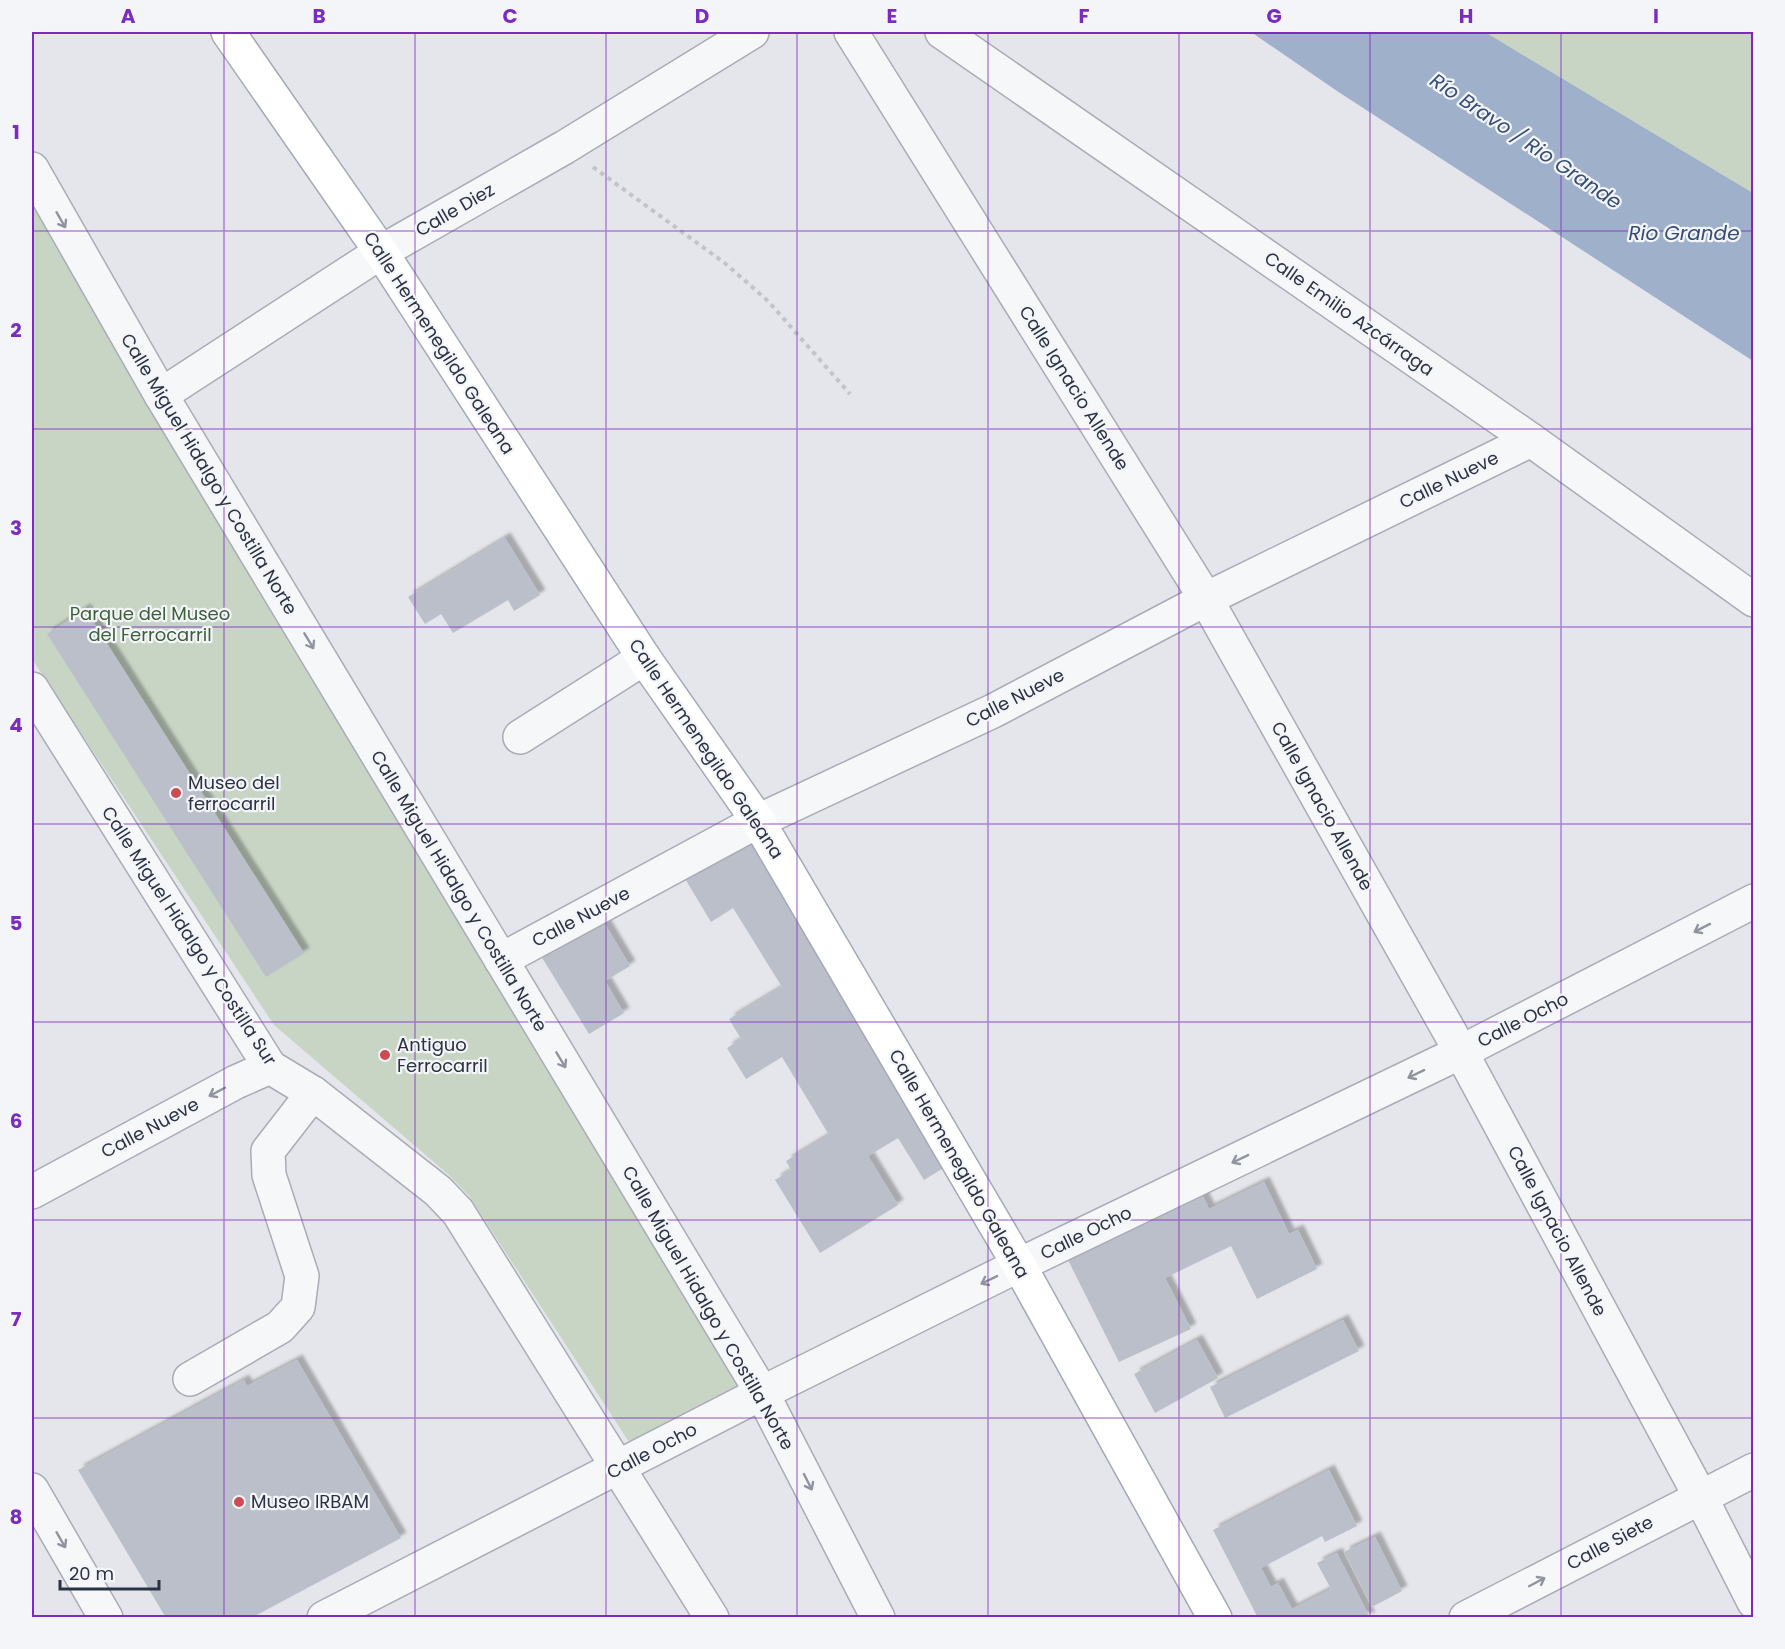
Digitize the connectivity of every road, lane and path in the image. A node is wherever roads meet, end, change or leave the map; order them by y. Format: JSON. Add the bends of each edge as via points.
{"nodes":[{"id":1,"x":228,"y":32,"type":"edge"},
{"id":2,"x":752,"y":32,"type":"edge"},
{"id":3,"x":851,"y":32,"type":"edge"},
{"id":4,"x":942,"y":32,"type":"edge"},
{"id":5,"x":565,"y":147,"type":"junction"},
{"id":6,"x":32,"y":169,"type":"edge"},
{"id":7,"x":381,"y":252,"type":"junction"},
{"id":8,"x":850,"y":394,"type":"dead end"},
{"id":9,"x":161,"y":395,"type":"junction"},
{"id":10,"x":1531,"y":440,"type":"junction"},
{"id":11,"x":1206,"y":599,"type":"junction"},
{"id":12,"x":1754,"y":600,"type":"edge"},
{"id":13,"x":644,"y":658,"type":"junction"},
{"id":14,"x":32,"y":689,"type":"edge"},
{"id":15,"x":520,"y":737,"type":"dead end"},
{"id":16,"x":758,"y":821,"type":"junction"},
{"id":17,"x":1754,"y":902,"type":"edge"},
{"id":18,"x":501,"y":960,"type":"junction"},
{"id":19,"x":1461,"y":1052,"type":"junction"},
{"id":20,"x":270,"y":1067,"type":"junction"},
{"id":21,"x":313,"y":1093,"type":"junction"},
{"id":22,"x":32,"y":1192,"type":"edge"},
{"id":23,"x":1018,"y":1265,"type":"junction"},
{"id":24,"x":190,"y":1379,"type":"dead end"},
{"id":25,"x":762,"y":1393,"type":"junction"},
{"id":26,"x":617,"y":1469,"type":"junction"},
{"id":27,"x":1754,"y":1470,"type":"edge"},
{"id":28,"x":32,"y":1490,"type":"edge"},
{"id":29,"x":1700,"y":1496,"type":"junction"},
{"id":30,"x":1754,"y":1602,"type":"edge"},
{"id":31,"x":1487,"y":1613,"type":"edge"},
{"id":32,"x":106,"y":1617,"type":"edge"},
{"id":33,"x":324,"y":1617,"type":"edge"},
{"id":34,"x":712,"y":1617,"type":"edge"},
{"id":35,"x":878,"y":1617,"type":"edge"},
{"id":36,"x":1215,"y":1617,"type":"edge"}],
"edges":[{"from":1,"to":7,"type":"main road","name":"Calle Hermenegildo Galeana"},
{"from":2,"to":5,"type":"street","name":"Calle Diez"},
{"from":3,"to":11,"type":"street","name":"Calle Ignacio Allende"},
{"from":4,"to":10,"type":"street","name":"Calle Emilio Azcárraga"},
{"from":5,"to":7,"type":"street","name":"Calle Diez"},
{"from":5,"to":8,"type":"path","via":[[726,264],[768,301]]},
{"from":6,"to":9,"type":"street","name":"Calle Miguel Hidalgo y Costilla Norte","one_way":true},
{"from":7,"to":9,"type":"street","name":"Calle Diez"},
{"from":7,"to":13,"type":"main road","name":"Calle Hermenegildo Galeana"},
{"from":9,"to":18,"type":"street","name":"Calle Miguel Hidalgo y Costilla Norte","one_way":true},
{"from":10,"to":11,"type":"street","name":"Calle Nueve"},
{"from":10,"to":12,"type":"street","name":"Calle Emilio Azcárraga"},
{"from":11,"to":16,"type":"street","name":"Calle Nueve","via":[[993,711]]},
{"from":11,"to":19,"type":"street","name":"Calle Ignacio Allende"},
{"from":13,"to":15,"type":"street"},
{"from":13,"to":16,"type":"main road","name":"Calle Hermenegildo Galeana"},
{"from":14,"to":20,"type":"street","name":"Calle Miguel Hidalgo y Costilla Sur"},
{"from":16,"to":18,"type":"street","name":"Calle Nueve"},
{"from":16,"to":23,"type":"main road","name":"Calle Hermenegildo Galeana"},
{"from":17,"to":19,"type":"street","name":"Calle Ocho","one_way":true},
{"from":18,"to":25,"type":"street","name":"Calle Miguel Hidalgo y Costilla Norte","one_way":true},
{"from":19,"to":23,"type":"street","name":"Calle Ocho","one_way":true},
{"from":19,"to":29,"type":"street","name":"Calle Ignacio Allende"},
{"from":20,"to":21,"type":"street","name":"Calle Miguel Hidalgo y Costilla Sur"},
{"from":20,"to":22,"type":"street","name":"Calle Nueve","one_way":true},
{"from":21,"to":24,"type":"street","via":[[268,1150],[269,1175],[302,1276],[298,1306],[280,1327]]},
{"from":21,"to":26,"type":"street","name":"Calle Miguel Hidalgo y Costilla Sur","via":[[438,1191],[458,1212]]},
{"from":23,"to":25,"type":"street","name":"Calle Ocho","one_way":true},
{"from":23,"to":36,"type":"main road","name":"Calle Hermenegildo Galeana"},
{"from":25,"to":26,"type":"street","name":"Calle Ocho"},
{"from":25,"to":35,"type":"street","name":"Calle Miguel Hidalgo y Costilla Norte","one_way":true},
{"from":26,"to":33,"type":"street","name":"Calle Ocho"},
{"from":26,"to":34,"type":"street","name":"Calle Miguel Hidalgo y Costilla Sur"},
{"from":27,"to":29,"type":"street","name":"Calle Siete"},
{"from":28,"to":32,"type":"street","one_way":true},
{"from":29,"to":30,"type":"street","name":"Calle Ignacio Allende"},
{"from":31,"to":29,"type":"street","name":"Calle Siete","one_way":true}]}
